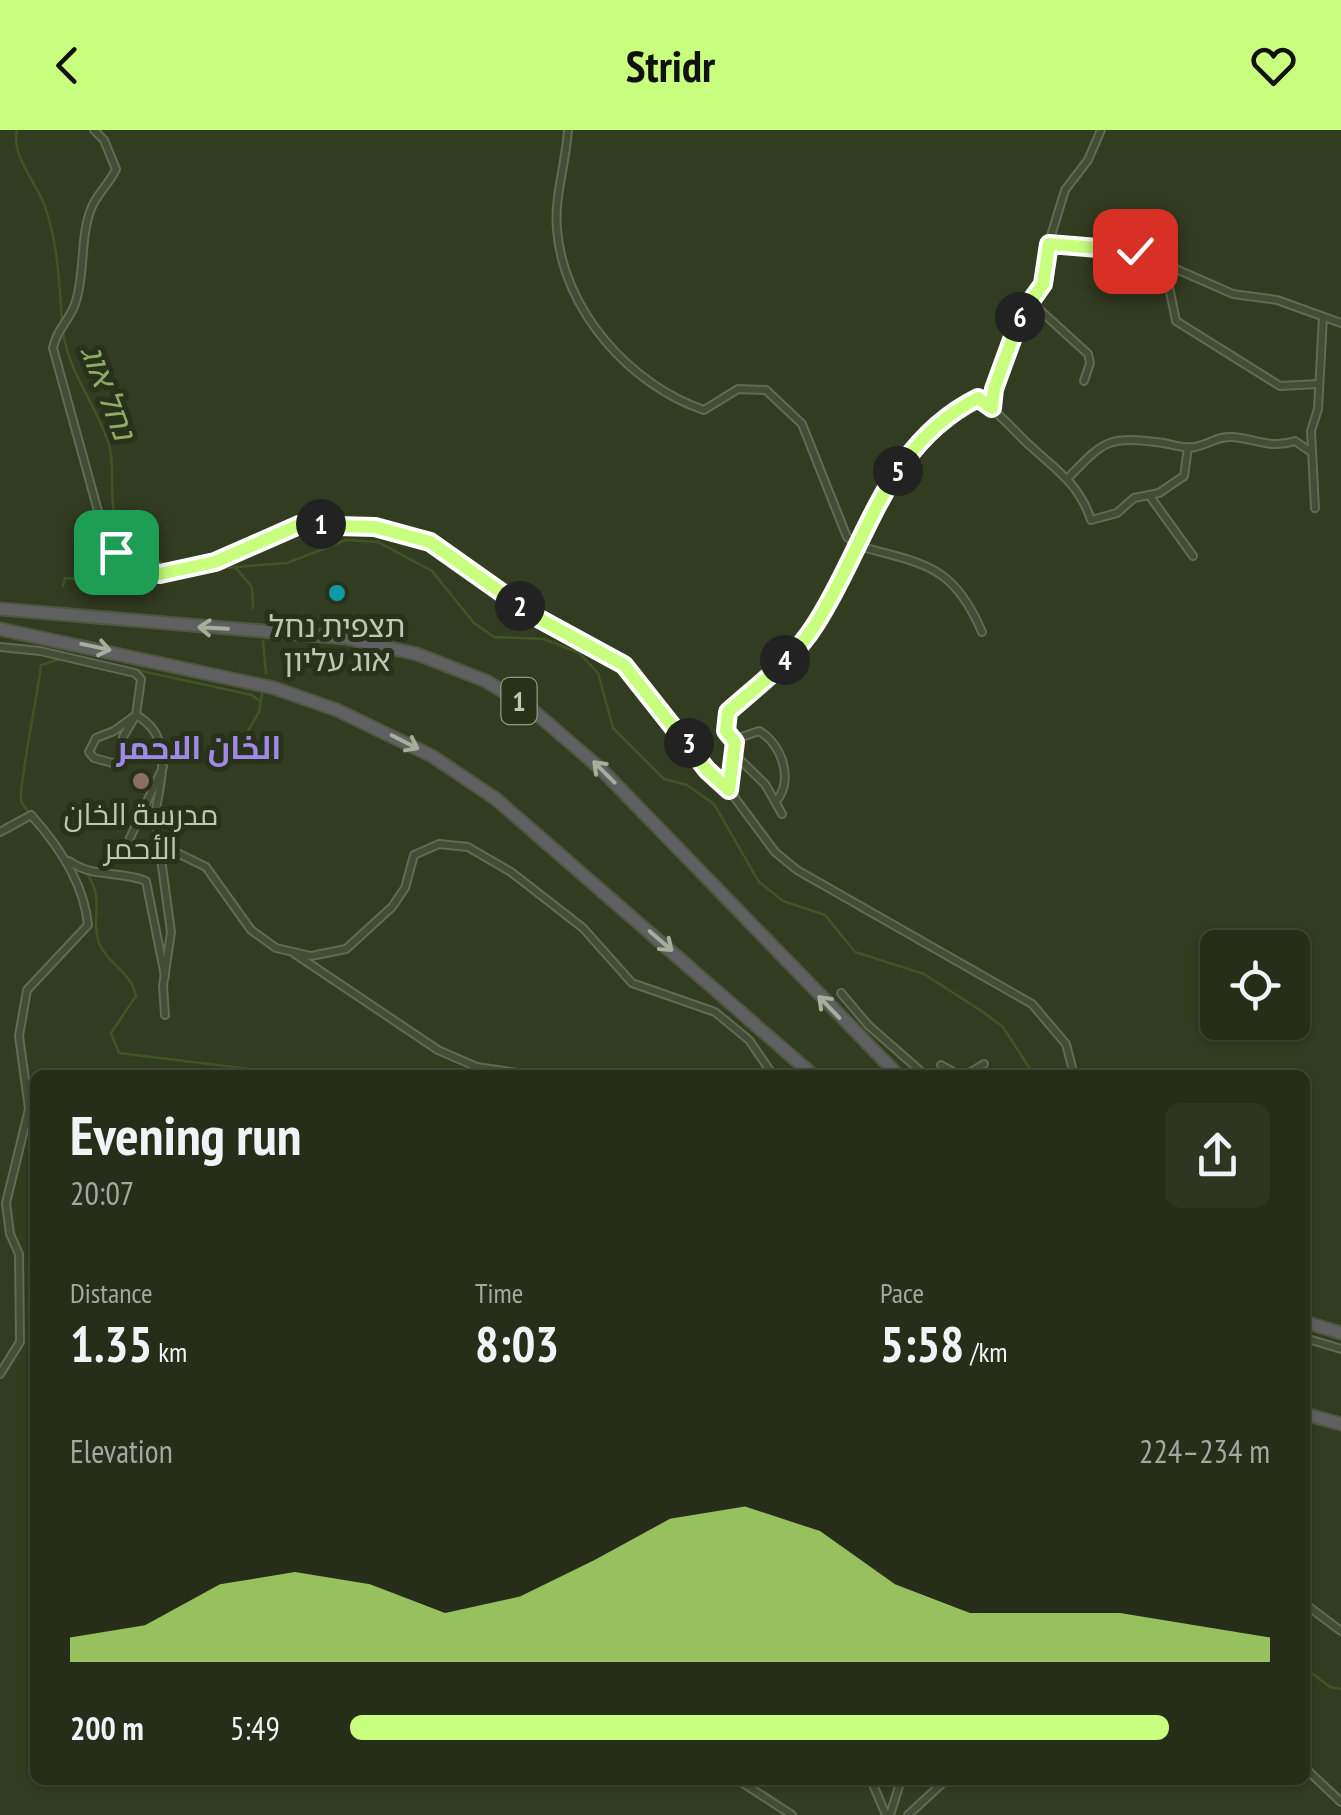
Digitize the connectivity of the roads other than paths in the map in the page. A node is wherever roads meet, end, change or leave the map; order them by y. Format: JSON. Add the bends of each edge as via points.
{"nodes":[{"id":1,"x":94,"y":130,"type":"edge"},
{"id":2,"x":568,"y":130,"type":"edge"},
{"id":3,"x":1101,"y":130,"type":"edge"},
{"id":4,"x":1049,"y":244,"type":"junction"},
{"id":5,"x":1164,"y":262,"type":"junction"},
{"id":6,"x":1031,"y":302,"type":"junction"},
{"id":7,"x":1323,"y":317,"type":"junction"},
{"id":8,"x":1341,"y":323,"type":"edge"},
{"id":9,"x":1084,"y":381,"type":"dead end"},
{"id":10,"x":1318,"y":384,"type":"junction"},
{"id":11,"x":992,"y":408,"type":"junction"},
{"id":12,"x":1188,"y":446,"type":"junction"},
{"id":13,"x":1311,"y":452,"type":"junction"},
{"id":14,"x":1068,"y":478,"type":"junction"},
{"id":15,"x":1149,"y":496,"type":"junction"},
{"id":16,"x":1315,"y":508,"type":"dead end"},
{"id":17,"x":858,"y":546,"type":"junction"},
{"id":18,"x":1193,"y":556,"type":"dead end"},
{"id":19,"x":0,"y":609,"type":"edge"},
{"id":20,"x":0,"y":628,"type":"edge"},
{"id":21,"x":982,"y":632,"type":"dead end"},
{"id":22,"x":0,"y":647,"type":"edge"},
{"id":23,"x":136,"y":714,"type":"junction"},
{"id":24,"x":733,"y":740,"type":"junction"},
{"id":25,"x":734,"y":754,"type":"junction"},
{"id":26,"x":164,"y":764,"type":"junction"},
{"id":27,"x":729,"y":790,"type":"junction"},
{"id":28,"x":776,"y":800,"type":"junction"},
{"id":29,"x":782,"y":814,"type":"dead end"},
{"id":30,"x":0,"y":832,"type":"edge"},
{"id":31,"x":130,"y":838,"type":"dead end"},
{"id":32,"x":159,"y":844,"type":"junction"},
{"id":33,"x":65,"y":858,"type":"junction"},
{"id":34,"x":294,"y":954,"type":"junction"},
{"id":35,"x":165,"y":976,"type":"junction"},
{"id":36,"x":841,"y":993,"type":"dead end"},
{"id":37,"x":165,"y":1015,"type":"dead end"},
{"id":38,"x":984,"y":1064,"type":"dead end"},
{"id":39,"x":941,"y":1065,"type":"dead end"},
{"id":40,"x":497,"y":1070,"type":"edge"},
{"id":41,"x":768,"y":1070,"type":"edge"},
{"id":42,"x":807,"y":1070,"type":"edge"},
{"id":43,"x":893,"y":1070,"type":"edge"},
{"id":44,"x":919,"y":1070,"type":"edge"},
{"id":45,"x":952,"y":1070,"type":"edge"},
{"id":46,"x":972,"y":1070,"type":"edge"},
{"id":47,"x":1073,"y":1070,"type":"edge"},
{"id":48,"x":1310,"y":1324,"type":"edge"},
{"id":49,"x":1341,"y":1333,"type":"edge"},
{"id":50,"x":1310,"y":1340,"type":"edge"},
{"id":51,"x":1341,"y":1349,"type":"edge"},
{"id":52,"x":0,"y":1374,"type":"edge"},
{"id":53,"x":1310,"y":1415,"type":"edge"},
{"id":54,"x":1341,"y":1424,"type":"edge"},
{"id":55,"x":1310,"y":1608,"type":"edge"},
{"id":56,"x":1341,"y":1632,"type":"edge"},
{"id":57,"x":1310,"y":1773,"type":"edge"},
{"id":58,"x":746,"y":1785,"type":"edge"},
{"id":59,"x":873,"y":1785,"type":"edge"},
{"id":60,"x":898,"y":1785,"type":"edge"},
{"id":61,"x":941,"y":1785,"type":"edge"},
{"id":62,"x":1341,"y":1802,"type":"edge"},
{"id":63,"x":792,"y":1815,"type":"edge"},
{"id":64,"x":888,"y":1815,"type":"edge"},
{"id":65,"x":908,"y":1815,"type":"edge"}],
"edges":[{"from":1,"to":27,"type":"street","via":[[116,169],[91,209],[78,295],[53,348],[103,529],[122,558],[160,574],[184,571],[299,525],[375,527],[430,542],[536,617],[624,665]]},
{"from":2,"to":17,"type":"street","via":[[556,227],[572,290],[598,332],[640,377],[692,406],[704,410],[738,389],[766,390],[802,424],[840,526]]},
{"from":3,"to":4,"type":"street","via":[[1064,190]]},
{"from":4,"to":5,"type":"street","via":[[1135,251]]},
{"from":4,"to":6,"type":"street","via":[[1043,284]]},
{"from":5,"to":7,"type":"street","via":[[1233,294],[1277,300]]},
{"from":5,"to":10,"type":"street","via":[[1176,321],[1280,386]]},
{"from":6,"to":9,"type":"street","via":[[1088,354]]},
{"from":6,"to":11,"type":"street","via":[[1015,330]]},
{"from":7,"to":8,"type":"street"},
{"from":7,"to":10,"type":"street"},
{"from":10,"to":13,"type":"street"},
{"from":11,"to":14,"type":"street"},
{"from":11,"to":17,"type":"street","via":[[978,398],[952,411],[908,456],[870,511]]},
{"from":12,"to":13,"type":"street","via":[[1237,437],[1278,446],[1294,441]]},
{"from":12,"to":14,"type":"street","via":[[1106,442]]},
{"from":12,"to":15,"type":"street","via":[[1184,476]]},
{"from":13,"to":16,"type":"street"},
{"from":14,"to":15,"type":"street","via":[[1091,520]]},
{"from":15,"to":18,"type":"street"},
{"from":17,"to":21,"type":"street","via":[[947,575],[967,598]]},
{"from":17,"to":24,"type":"street","via":[[815,626],[728,712],[726,731]]},
{"from":43,"to":19,"type":"highway","number":"1","one_way":true,"via":[[602,770],[556,727],[486,682],[417,654],[345,638]]},
{"from":20,"to":42,"type":"highway","one_way":true,"via":[[274,688],[432,756],[496,798]]},
{"from":22,"to":23,"type":"street","via":[[135,674]]},
{"from":23,"to":23,"type":"street","via":[[90,744],[94,758],[120,764],[123,736]]},
{"from":23,"to":26,"type":"street","via":[[156,736]]},
{"from":24,"to":25,"type":"street"},
{"from":24,"to":28,"type":"street","via":[[758,732],[772,740],[784,769]]},
{"from":25,"to":27,"type":"street"},
{"from":25,"to":28,"type":"street"},
{"from":26,"to":31,"type":"street"},
{"from":26,"to":32,"type":"street","via":[[155,806]]},
{"from":27,"to":47,"type":"street","via":[[785,862],[1032,1004],[1066,1044]]},
{"from":28,"to":29,"type":"street"},
{"from":30,"to":33,"type":"street","via":[[31,815]]},
{"from":32,"to":34,"type":"street","via":[[206,867],[251,930]]},
{"from":32,"to":35,"type":"street","via":[[172,932]]},
{"from":33,"to":35,"type":"street","via":[[101,876],[146,881]]},
{"from":33,"to":52,"type":"street","via":[[88,925],[26,990],[19,1036],[28,1108],[6,1203],[19,1254],[20,1342]]},
{"from":34,"to":40,"type":"street","via":[[438,1050]]},
{"from":34,"to":41,"type":"street","via":[[346,949],[398,900],[414,855],[453,842],[511,872],[583,928],[632,982],[715,1012],[749,1040]]},
{"from":35,"to":37,"type":"street"},
{"from":36,"to":44,"type":"street"},
{"from":38,"to":46,"type":"street"},
{"from":39,"to":45,"type":"street"},
{"from":48,"to":49,"type":"highway"},
{"from":50,"to":51,"type":"street"},
{"from":53,"to":54,"type":"highway"},
{"from":55,"to":56,"type":"street"},
{"from":57,"to":62,"type":"street"},
{"from":58,"to":63,"type":"street"},
{"from":59,"to":64,"type":"street"},
{"from":60,"to":64,"type":"street"},
{"from":61,"to":65,"type":"street"}]}
